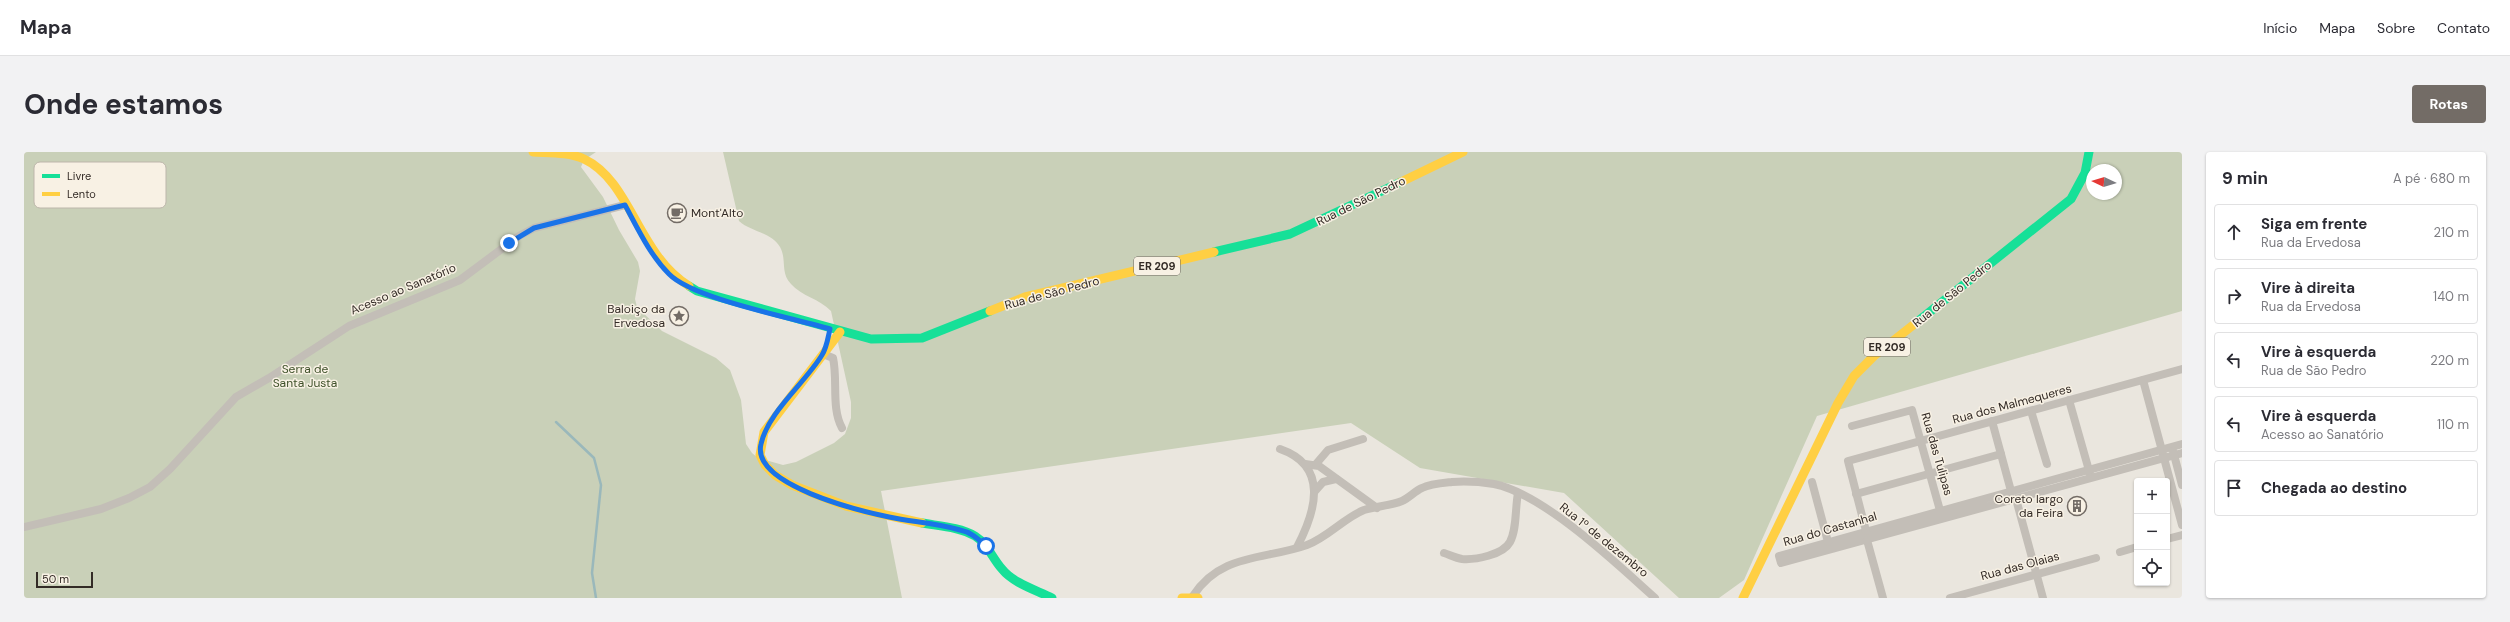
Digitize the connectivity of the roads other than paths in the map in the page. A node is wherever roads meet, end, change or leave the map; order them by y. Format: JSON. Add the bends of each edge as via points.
{"nodes":[{"id":1,"x":533,"y":152,"type":"edge"},
{"id":2,"x":1463,"y":152,"type":"edge"},
{"id":3,"x":2089,"y":152,"type":"edge"},
{"id":4,"x":625,"y":205,"type":"junction"},
{"id":5,"x":830,"y":329,"type":"junction"},
{"id":6,"x":840,"y":332,"type":"junction"},
{"id":7,"x":823,"y":354,"type":"junction"},
{"id":8,"x":2182,"y":369,"type":"edge"},
{"id":9,"x":2143,"y":380,"type":"junction"},
{"id":10,"x":2069,"y":400,"type":"junction"},
{"id":11,"x":2031,"y":411,"type":"junction"},
{"id":12,"x":1992,"y":421,"type":"junction"},
{"id":13,"x":1852,"y":426,"type":"dead end"},
{"id":14,"x":842,"y":428,"type":"dead end"},
{"id":15,"x":1363,"y":439,"type":"dead end"},
{"id":16,"x":1921,"y":441,"type":"junction"},
{"id":17,"x":2182,"y":444,"type":"edge"},
{"id":18,"x":1280,"y":449,"type":"dead end"},
{"id":19,"x":2176,"y":451,"type":"edge"},
{"id":20,"x":2001,"y":454,"type":"junction"},
{"id":21,"x":2163,"y":457,"type":"junction"},
{"id":22,"x":1305,"y":464,"type":"junction"},
{"id":23,"x":1316,"y":464,"type":"junction"},
{"id":24,"x":2047,"y":464,"type":"dead end"},
{"id":25,"x":2089,"y":470,"type":"junction"},
{"id":26,"x":1930,"y":474,"type":"junction"},
{"id":27,"x":2091,"y":478,"type":"junction"},
{"id":28,"x":1336,"y":479,"type":"junction"},
{"id":29,"x":1812,"y":482,"type":"dead end"},
{"id":30,"x":2182,"y":485,"type":"edge"},
{"id":31,"x":1315,"y":491,"type":"junction"},
{"id":32,"x":2012,"y":491,"type":"junction"},
{"id":33,"x":1518,"y":494,"type":"junction"},
{"id":34,"x":1856,"y":494,"type":"junction"},
{"id":35,"x":2016,"y":499,"type":"junction"},
{"id":36,"x":1377,"y":508,"type":"junction"},
{"id":37,"x":1940,"y":510,"type":"junction"},
{"id":38,"x":1943,"y":519,"type":"junction"},
{"id":39,"x":2182,"y":525,"type":"edge"},
{"id":40,"x":24,"y":527,"type":"edge"},
{"id":41,"x":1867,"y":535,"type":"junction"},
{"id":42,"x":2182,"y":535,"type":"edge"},
{"id":43,"x":2170,"y":538,"type":"edge"},
{"id":44,"x":1828,"y":542,"type":"junction"},
{"id":45,"x":1297,"y":547,"type":"junction"},
{"id":46,"x":2134,"y":548,"type":"edge"},
{"id":47,"x":2120,"y":552,"type":"dead end"},
{"id":48,"x":1444,"y":553,"type":"dead end"},
{"id":49,"x":2096,"y":558,"type":"dead end"},
{"id":50,"x":2037,"y":574,"type":"junction"},
{"id":51,"x":1743,"y":596,"type":"edge"},
{"id":52,"x":1195,"y":597,"type":"edge"},
{"id":53,"x":1052,"y":598,"type":"edge"},
{"id":54,"x":1182,"y":598,"type":"edge"},
{"id":55,"x":1656,"y":598,"type":"edge"},
{"id":56,"x":1884,"y":598,"type":"edge"},
{"id":57,"x":1950,"y":598,"type":"edge"},
{"id":58,"x":2043,"y":598,"type":"edge"}],
"edges":[{"from":1,"to":4,"type":"main road","name":"Rua de São Pedro","via":[[585,159],[599,168],[611,181]]},
{"from":2,"to":6,"type":"main road","name":"Rua de São Pedro","number":"ER 209","via":[[1290,234],[1025,298],[922,338],[871,339]]},
{"from":3,"to":51,"type":"main road","name":"Rua de São Pedro","number":"ER 209","via":[[2081,183],[2063,206],[1874,356],[1854,376],[1838,403]]},
{"from":4,"to":5,"type":"main road","name":"Rua de São Pedro","via":[[659,263],[682,285],[704,294]]},
{"from":4,"to":40,"type":"street","name":"Acesso ao Sanatório","via":[[534,228],[519,236],[460,280],[349,326],[236,397],[170,469],[150,487],[101,509]]},
{"from":5,"to":6,"type":"main road","name":"Rua de São Pedro","number":"ER 209"},
{"from":5,"to":7,"type":"main road"},
{"from":6,"to":7,"type":"main road"},
{"from":7,"to":14,"type":"street","via":[[833,358],[836,372],[837,419]]},
{"from":7,"to":53,"type":"main road","via":[[764,432],[760,455],[765,465],[775,475],[792,485],[846,506],[890,518],[961,530],[975,536],[1010,577]]},
{"from":8,"to":9,"type":"street","name":"Rua dos Malmequeres"},
{"from":9,"to":10,"type":"street","name":"Rua dos Malmequeres"},
{"from":9,"to":21,"type":"street"},
{"from":10,"to":11,"type":"street","name":"Rua dos Malmequeres"},
{"from":10,"to":25,"type":"street"},
{"from":11,"to":12,"type":"street","name":"Rua dos Malmequeres"},
{"from":11,"to":24,"type":"street"},
{"from":12,"to":16,"type":"street","name":"Rua dos Malmequeres"},
{"from":12,"to":20,"type":"street"},
{"from":13,"to":16,"type":"street","name":"Rua das Tulipas","via":[[1912,410]]},
{"from":15,"to":23,"type":"street","via":[[1328,450]]},
{"from":16,"to":26,"type":"street","name":"Rua das Tulipas"},
{"from":16,"to":34,"type":"street","name":"Rua dos Malmequeres","via":[[1848,461]]},
{"from":17,"to":19,"type":"street","name":"Rua do Castanhal"},
{"from":18,"to":22,"type":"street","via":[[1289,452]]},
{"from":19,"to":21,"type":"street","name":"Rua do Castanhal"},
{"from":19,"to":30,"type":"street"},
{"from":20,"to":26,"type":"street"},
{"from":20,"to":32,"type":"street"},
{"from":21,"to":25,"type":"street","name":"Rua do Castanhal"},
{"from":21,"to":27,"type":"street","name":"Rua do Castanhal"},
{"from":21,"to":39,"type":"street"},
{"from":22,"to":23,"type":"street"},
{"from":22,"to":31,"type":"street"},
{"from":23,"to":28,"type":"street"},
{"from":25,"to":27,"type":"street"},
{"from":25,"to":32,"type":"street","name":"Rua do Castanhal"},
{"from":26,"to":34,"type":"street"},
{"from":26,"to":37,"type":"street","name":"Rua das Tulipas"},
{"from":27,"to":35,"type":"street","name":"Rua do Castanhal"},
{"from":28,"to":31,"type":"street","via":[[1323,482]]},
{"from":28,"to":36,"type":"street"},
{"from":29,"to":44,"type":"street"},
{"from":31,"to":45,"type":"street","via":[[1313,510]]},
{"from":32,"to":37,"type":"street","name":"Rua do Castanhal"},
{"from":33,"to":36,"type":"street","name":"Rua 1º de dezembro","via":[[1494,484],[1451,482],[1422,488],[1403,501]]},
{"from":33,"to":48,"type":"street","via":[[1513,530],[1510,542],[1506,546],[1498,551],[1471,558],[1461,559]]},
{"from":33,"to":55,"type":"street","name":"Rua 1º de dezembro","via":[[1549,510]]},
{"from":34,"to":41,"type":"street"},
{"from":35,"to":38,"type":"street","name":"Rua do Castanhal"},
{"from":35,"to":50,"type":"street"},
{"from":36,"to":45,"type":"street","name":"Rua 1º de dezembro","via":[[1363,511],[1325,536]]},
{"from":37,"to":38,"type":"street","name":"Rua das Tulipas"},
{"from":37,"to":41,"type":"street","name":"Rua do Castanhal"},
{"from":38,"to":41,"type":"street","name":"Rua do Castanhal"},
{"from":41,"to":44,"type":"street","name":"Rua do Castanhal"},
{"from":41,"to":44,"type":"street","name":"Rua do Castanhal","via":[[1781,563],[1779,556]]},
{"from":41,"to":56,"type":"street"},
{"from":42,"to":43,"type":"street"},
{"from":45,"to":52,"type":"street","name":"Rua 1º de dezembro","via":[[1234,562],[1200,586]]},
{"from":46,"to":47,"type":"street"},
{"from":49,"to":50,"type":"street","name":"Rua das Olaias"},
{"from":50,"to":57,"type":"street","name":"Rua das Olaias"},
{"from":50,"to":58,"type":"street"},
{"from":52,"to":54,"type":"main road"}]}
